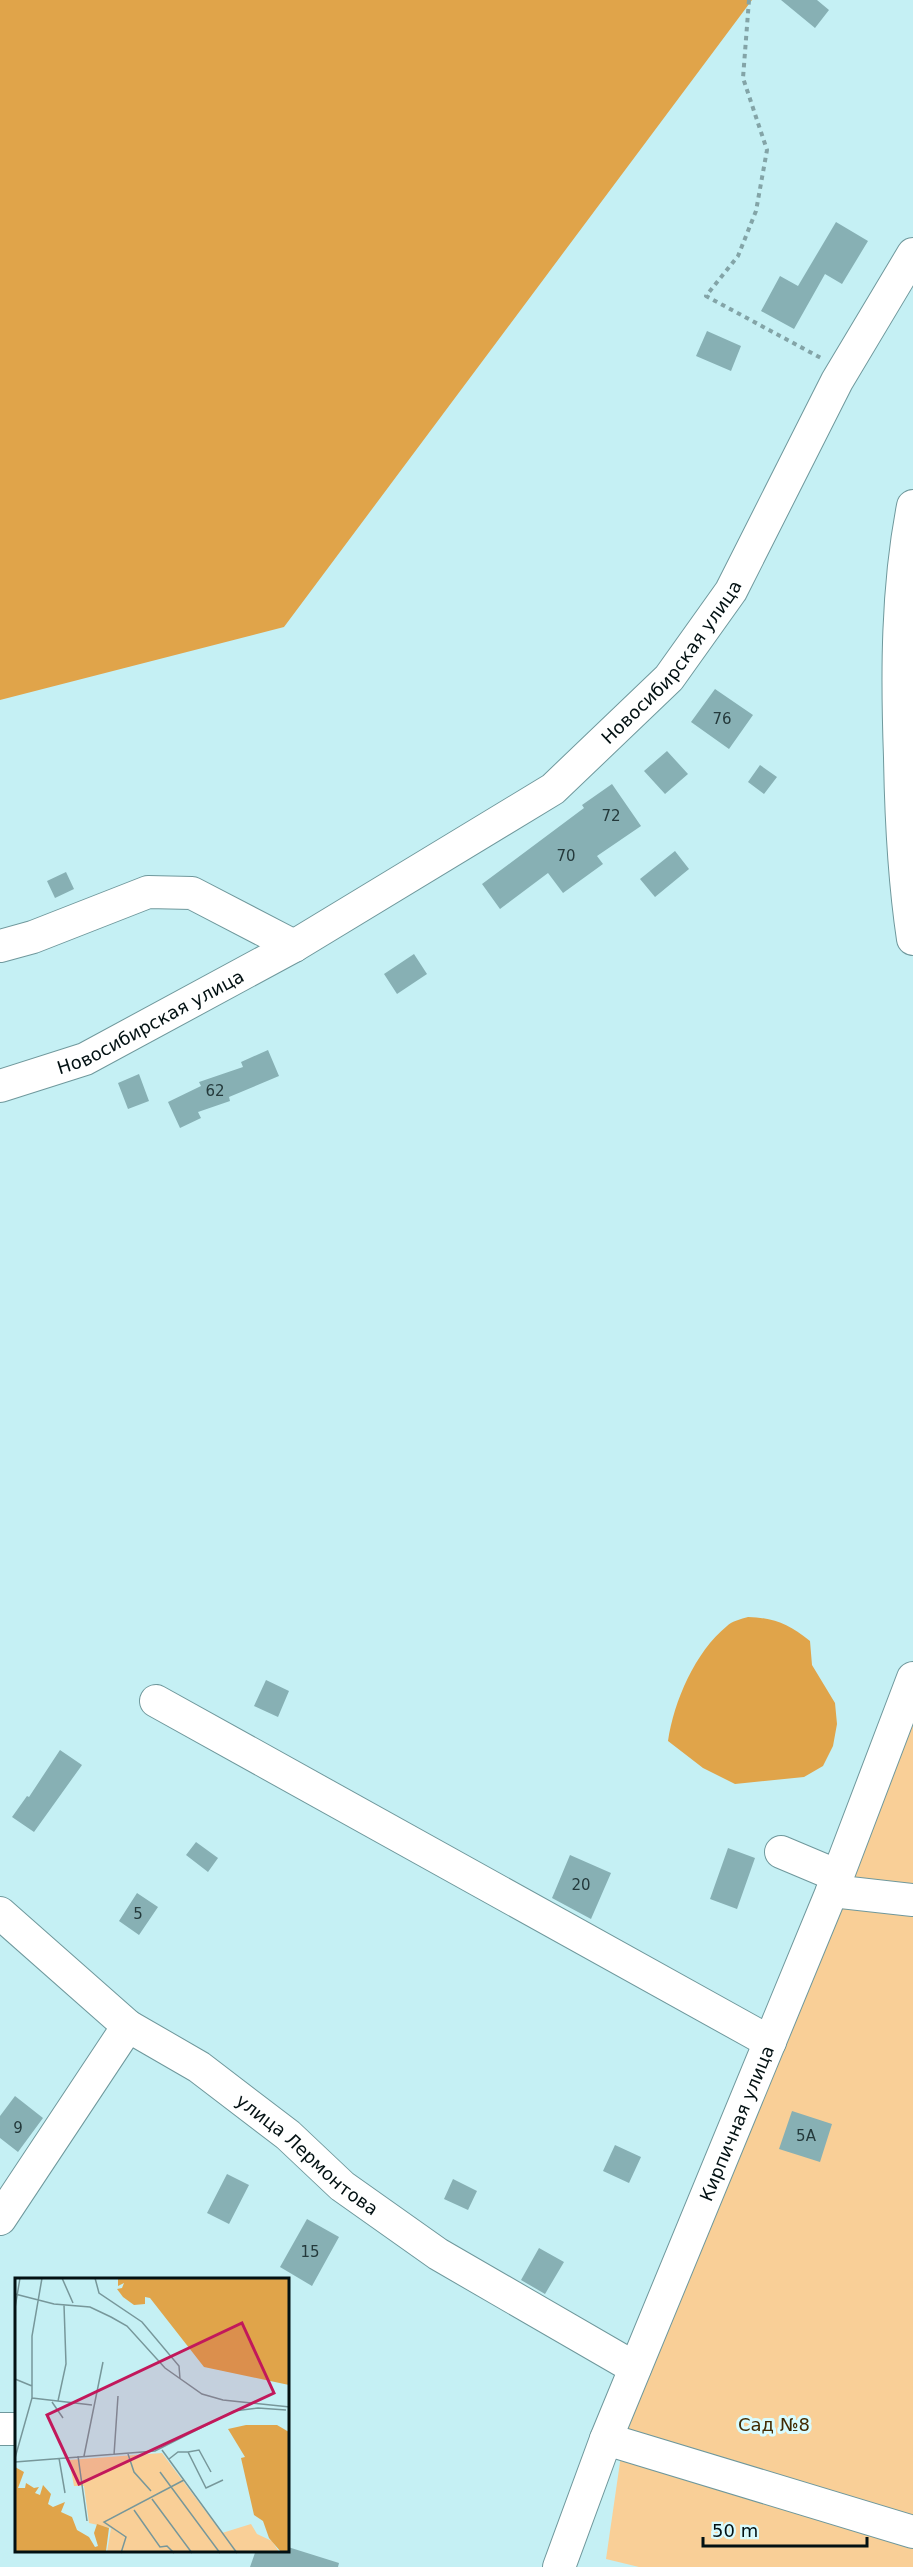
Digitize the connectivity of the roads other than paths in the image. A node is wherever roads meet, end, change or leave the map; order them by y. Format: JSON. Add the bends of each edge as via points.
{"nodes":[{"id":1,"x":913,"y":254,"type":"edge"},
{"id":2,"x":913,"y":506,"type":"edge"},
{"id":3,"x":913,"y":939,"type":"edge"},
{"id":4,"x":0,"y":946,"type":"edge"},
{"id":5,"x":294,"y":946,"type":"junction"},
{"id":6,"x":0,"y":1086,"type":"edge"},
{"id":7,"x":913,"y":1678,"type":"edge"},
{"id":8,"x":156,"y":1701,"type":"dead end"},
{"id":9,"x":781,"y":1852,"type":"dead end"},
{"id":10,"x":835,"y":1883,"type":"junction"},
{"id":11,"x":913,"y":1900,"type":"edge"},
{"id":12,"x":0,"y":1913,"type":"edge"},
{"id":13,"x":128,"y":2026,"type":"junction"},
{"id":14,"x":770,"y":2042,"type":"junction"},
{"id":15,"x":0,"y":2219,"type":"edge"},
{"id":16,"x":635,"y":2368,"type":"junction"},
{"id":17,"x":606,"y":2439,"type":"junction"},
{"id":18,"x":913,"y":2532,"type":"edge"},
{"id":19,"x":559,"y":2567,"type":"edge"}],
"edges":[{"from":1,"to":5,"type":"street","name":"Новосибирская улица","via":[[837,381],[731,591],[669,678],[553,789]]},
{"from":2,"to":3,"type":"street","via":[[899,626],[899,727],[902,822]]},
{"from":4,"to":5,"type":"street","via":[[148,892],[192,893]]},
{"from":5,"to":6,"type":"street","name":"Новосибирская улица","via":[[85,1059]]},
{"from":7,"to":10,"type":"street","name":"Кирпичная улица"},
{"from":8,"to":14,"type":"street"},
{"from":9,"to":10,"type":"street"},
{"from":10,"to":11,"type":"street"},
{"from":10,"to":14,"type":"street","name":"Кирпичная улица"},
{"from":12,"to":13,"type":"street","name":"улица Лермонтова"},
{"from":13,"to":15,"type":"street"},
{"from":13,"to":16,"type":"street","name":"улица Лермонтова","via":[[199,2067],[288,2135],[342,2186],[438,2254]]},
{"from":14,"to":16,"type":"street","name":"Кирпичная улица"},
{"from":16,"to":17,"type":"street","name":"Кирпичная улица"},
{"from":17,"to":18,"type":"street"},
{"from":17,"to":19,"type":"street","name":"Кирпичная улица"}]}
